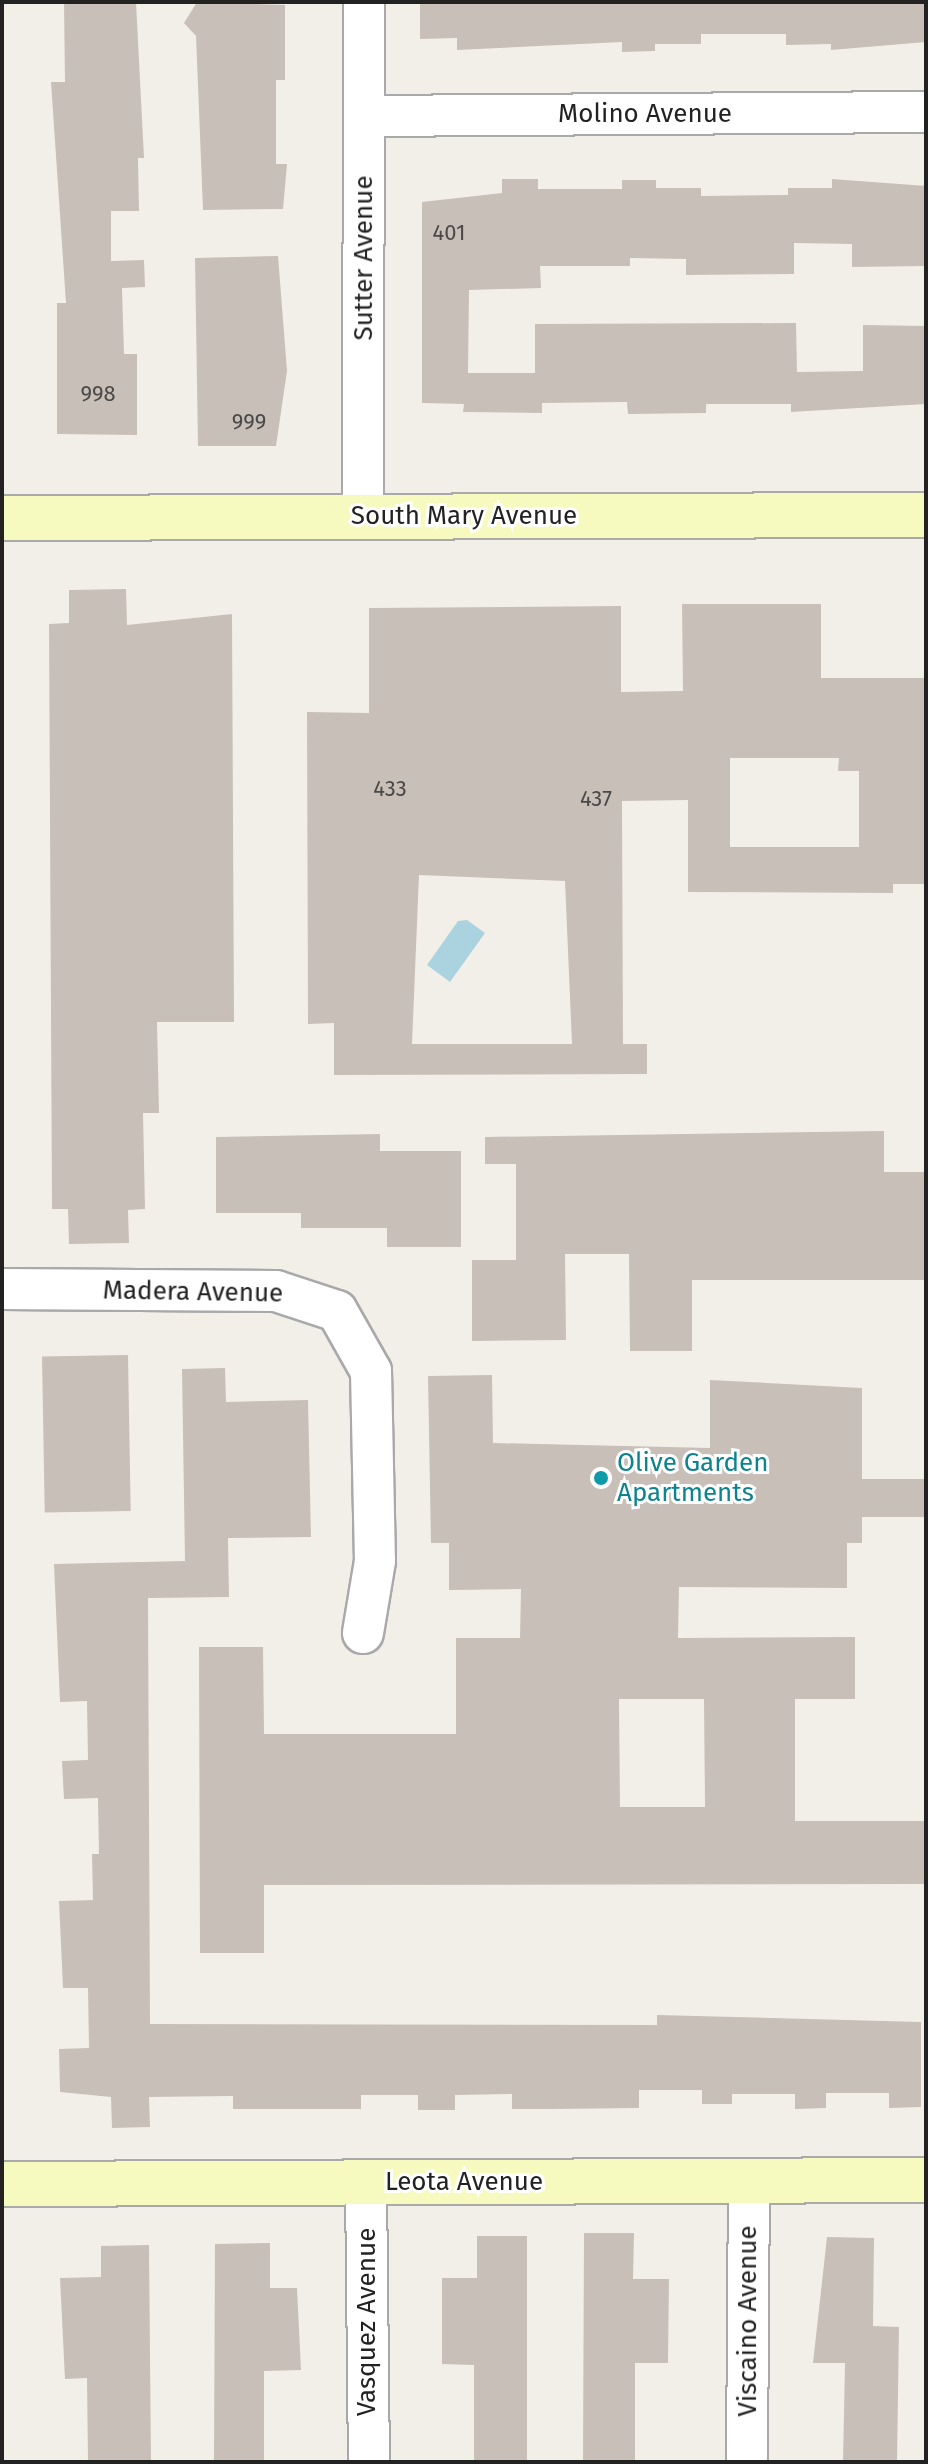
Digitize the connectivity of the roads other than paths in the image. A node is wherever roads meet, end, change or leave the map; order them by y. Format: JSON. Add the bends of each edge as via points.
{"nodes":[{"id":1,"x":364,"y":2,"type":"edge"},
{"id":2,"x":926,"y":112,"type":"edge"},
{"id":3,"x":364,"y":116,"type":"junction"},
{"id":4,"x":363,"y":515,"type":"junction"},
{"id":5,"x":926,"y":515,"type":"edge"},
{"id":6,"x":2,"y":518,"type":"edge"},
{"id":7,"x":2,"y":1289,"type":"edge"},
{"id":8,"x":363,"y":1633,"type":"dead end"},
{"id":9,"x":749,"y":2180,"type":"junction"},
{"id":10,"x":926,"y":2180,"type":"edge"},
{"id":11,"x":366,"y":2182,"type":"junction"},
{"id":12,"x":2,"y":2184,"type":"edge"},
{"id":13,"x":369,"y":2462,"type":"edge"},
{"id":14,"x":747,"y":2462,"type":"edge"}],
"edges":[{"from":1,"to":3,"type":"street","name":"Sutter Avenue"},
{"from":2,"to":3,"type":"street","name":"Molino Avenue"},
{"from":3,"to":4,"type":"street","name":"Sutter Avenue"},
{"from":4,"to":5,"type":"street","name":"South Mary Avenue"},
{"from":4,"to":6,"type":"street","name":"South Mary Avenue"},
{"from":7,"to":8,"type":"street","name":"Madera Avenue","via":[[276,1291],[337,1311],[371,1371],[375,1561]]},
{"from":9,"to":10,"type":"street","name":"Leota Avenue"},
{"from":9,"to":11,"type":"street","name":"Leota Avenue"},
{"from":9,"to":14,"type":"street","name":"Viscaino Avenue"},
{"from":11,"to":12,"type":"street","name":"Leota Avenue"},
{"from":11,"to":13,"type":"street","name":"Vasquez Avenue"}]}
